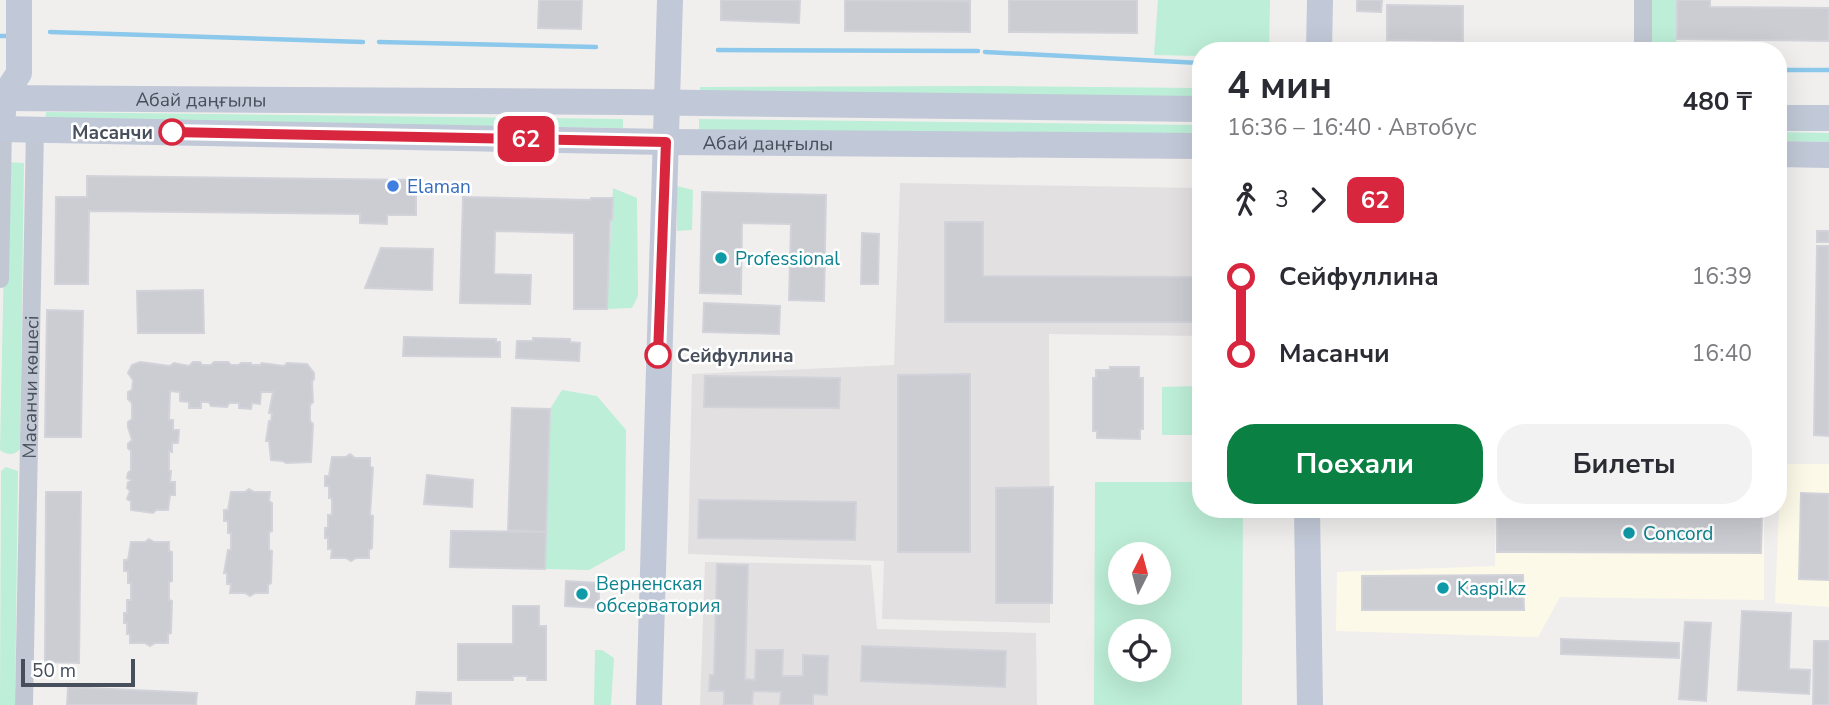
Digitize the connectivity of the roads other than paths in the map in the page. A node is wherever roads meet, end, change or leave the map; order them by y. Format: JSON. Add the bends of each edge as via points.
{"nodes":[{"id":1,"x":19,"y":0,"type":"edge"},
{"id":2,"x":670,"y":0,"type":"edge"},
{"id":3,"x":1320,"y":0,"type":"edge"},
{"id":4,"x":1643,"y":0,"type":"edge"},
{"id":5,"x":1319,"y":42,"type":"edge"},
{"id":6,"x":1643,"y":42,"type":"edge"},
{"id":7,"x":19,"y":73,"type":"junction"},
{"id":8,"x":2,"y":98,"type":"edge"},
{"id":9,"x":35,"y":99,"type":"junction"},
{"id":10,"x":667,"y":103,"type":"junction"},
{"id":11,"x":1192,"y":109,"type":"edge"},
{"id":12,"x":1787,"y":118,"type":"edge"},
{"id":13,"x":1829,"y":118,"type":"edge"},
{"id":14,"x":1,"y":129,"type":"edge"},
{"id":15,"x":35,"y":129,"type":"junction"},
{"id":16,"x":666,"y":142,"type":"junction"},
{"id":17,"x":1192,"y":146,"type":"edge"},
{"id":18,"x":1787,"y":153,"type":"edge"},
{"id":19,"x":1829,"y":155,"type":"edge"},
{"id":20,"x":0,"y":279,"type":"edge"},
{"id":21,"x":1307,"y":518,"type":"edge"},
{"id":22,"x":23,"y":705,"type":"edge"},
{"id":23,"x":649,"y":705,"type":"edge"},
{"id":24,"x":1310,"y":705,"type":"edge"}],
"edges":[{"from":1,"to":7,"type":"main road"},
{"from":2,"to":10,"type":"main road"},
{"from":3,"to":5,"type":"main road"},
{"from":4,"to":6,"type":"street"},
{"from":7,"to":8,"type":"main road"},
{"from":7,"to":9,"type":"main road"},
{"from":8,"to":9,"type":"main road","name":"Абай даңғылы"},
{"from":8,"to":14,"type":"main road"},
{"from":9,"to":10,"type":"main road","name":"Абай даңғылы"},
{"from":9,"to":15,"type":"main road","name":"Масанчи көшесі"},
{"from":10,"to":11,"type":"main road","name":"Абай даңғылы"},
{"from":10,"to":16,"type":"main road"},
{"from":12,"to":13,"type":"main road"},
{"from":14,"to":15,"type":"main road","name":"Абай даңғылы"},
{"from":14,"to":20,"type":"street"},
{"from":15,"to":16,"type":"main road","name":"Абай даңғылы"},
{"from":15,"to":22,"type":"street","name":"Масанчи көшесі"},
{"from":16,"to":17,"type":"main road","name":"Абай даңғылы"},
{"from":16,"to":23,"type":"main road"},
{"from":18,"to":19,"type":"main road"},
{"from":21,"to":24,"type":"main road"}]}
